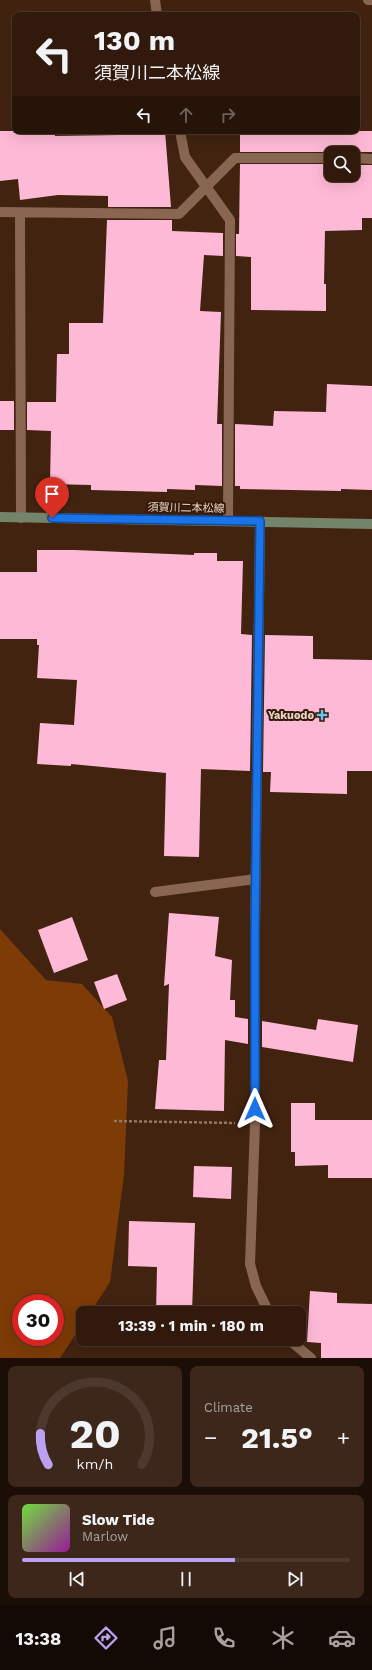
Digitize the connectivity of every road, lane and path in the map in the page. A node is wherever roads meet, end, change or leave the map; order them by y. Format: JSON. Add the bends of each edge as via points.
{"nodes":[{"id":1,"x":155,"y":0,"type":"edge"},
{"id":2,"x":368,"y":0,"type":"edge"},
{"id":3,"x":372,"y":0,"type":"edge"},
{"id":4,"x":157,"y":12,"type":"edge"},
{"id":5,"x":181,"y":134,"type":"edge"},
{"id":6,"x":324,"y":158,"type":"edge"},
{"id":7,"x":360,"y":158,"type":"edge"},
{"id":8,"x":372,"y":159,"type":"edge"},
{"id":9,"x":207,"y":186,"type":"junction"},
{"id":10,"x":0,"y":212,"type":"edge"},
{"id":11,"x":20,"y":213,"type":"junction"},
{"id":12,"x":0,"y":517,"type":"edge"},
{"id":13,"x":21,"y":518,"type":"junction"},
{"id":14,"x":228,"y":521,"type":"junction"},
{"id":15,"x":260,"y":521,"type":"junction"},
{"id":16,"x":372,"y":524,"type":"edge"},
{"id":17,"x":256,"y":880,"type":"junction"},
{"id":18,"x":155,"y":892,"type":"dead end"},
{"id":19,"x":114,"y":1122,"type":"dead end"},
{"id":20,"x":255,"y":1124,"type":"junction"},
{"id":21,"x":266,"y":1306,"type":"edge"},
{"id":22,"x":296,"y":1346,"type":"edge"},
{"id":23,"x":311,"y":1358,"type":"edge"}],
"edges":[{"from":1,"to":4,"type":"street"},
{"from":2,"to":3,"type":"street"},
{"from":5,"to":9,"type":"street","via":[[185,157]]},
{"from":6,"to":9,"type":"street","via":[[235,158]]},
{"from":7,"to":8,"type":"street"},
{"from":9,"to":11,"type":"street","via":[[179,214]]},
{"from":9,"to":14,"type":"street","via":[[230,220]]},
{"from":10,"to":11,"type":"street"},
{"from":11,"to":13,"type":"street"},
{"from":12,"to":13,"type":"main road","name":"須賀川二本松線"},
{"from":13,"to":14,"type":"main road","name":"須賀川二本松線"},
{"from":14,"to":15,"type":"main road","name":"須賀川二本松線"},
{"from":15,"to":16,"type":"main road","name":"須賀川二本松線"},
{"from":15,"to":17,"type":"street"},
{"from":17,"to":18,"type":"street"},
{"from":17,"to":20,"type":"street"},
{"from":19,"to":20,"type":"path"},
{"from":20,"to":21,"type":"street","via":[[250,1264],[256,1286]]},
{"from":22,"to":23,"type":"street"}]}
